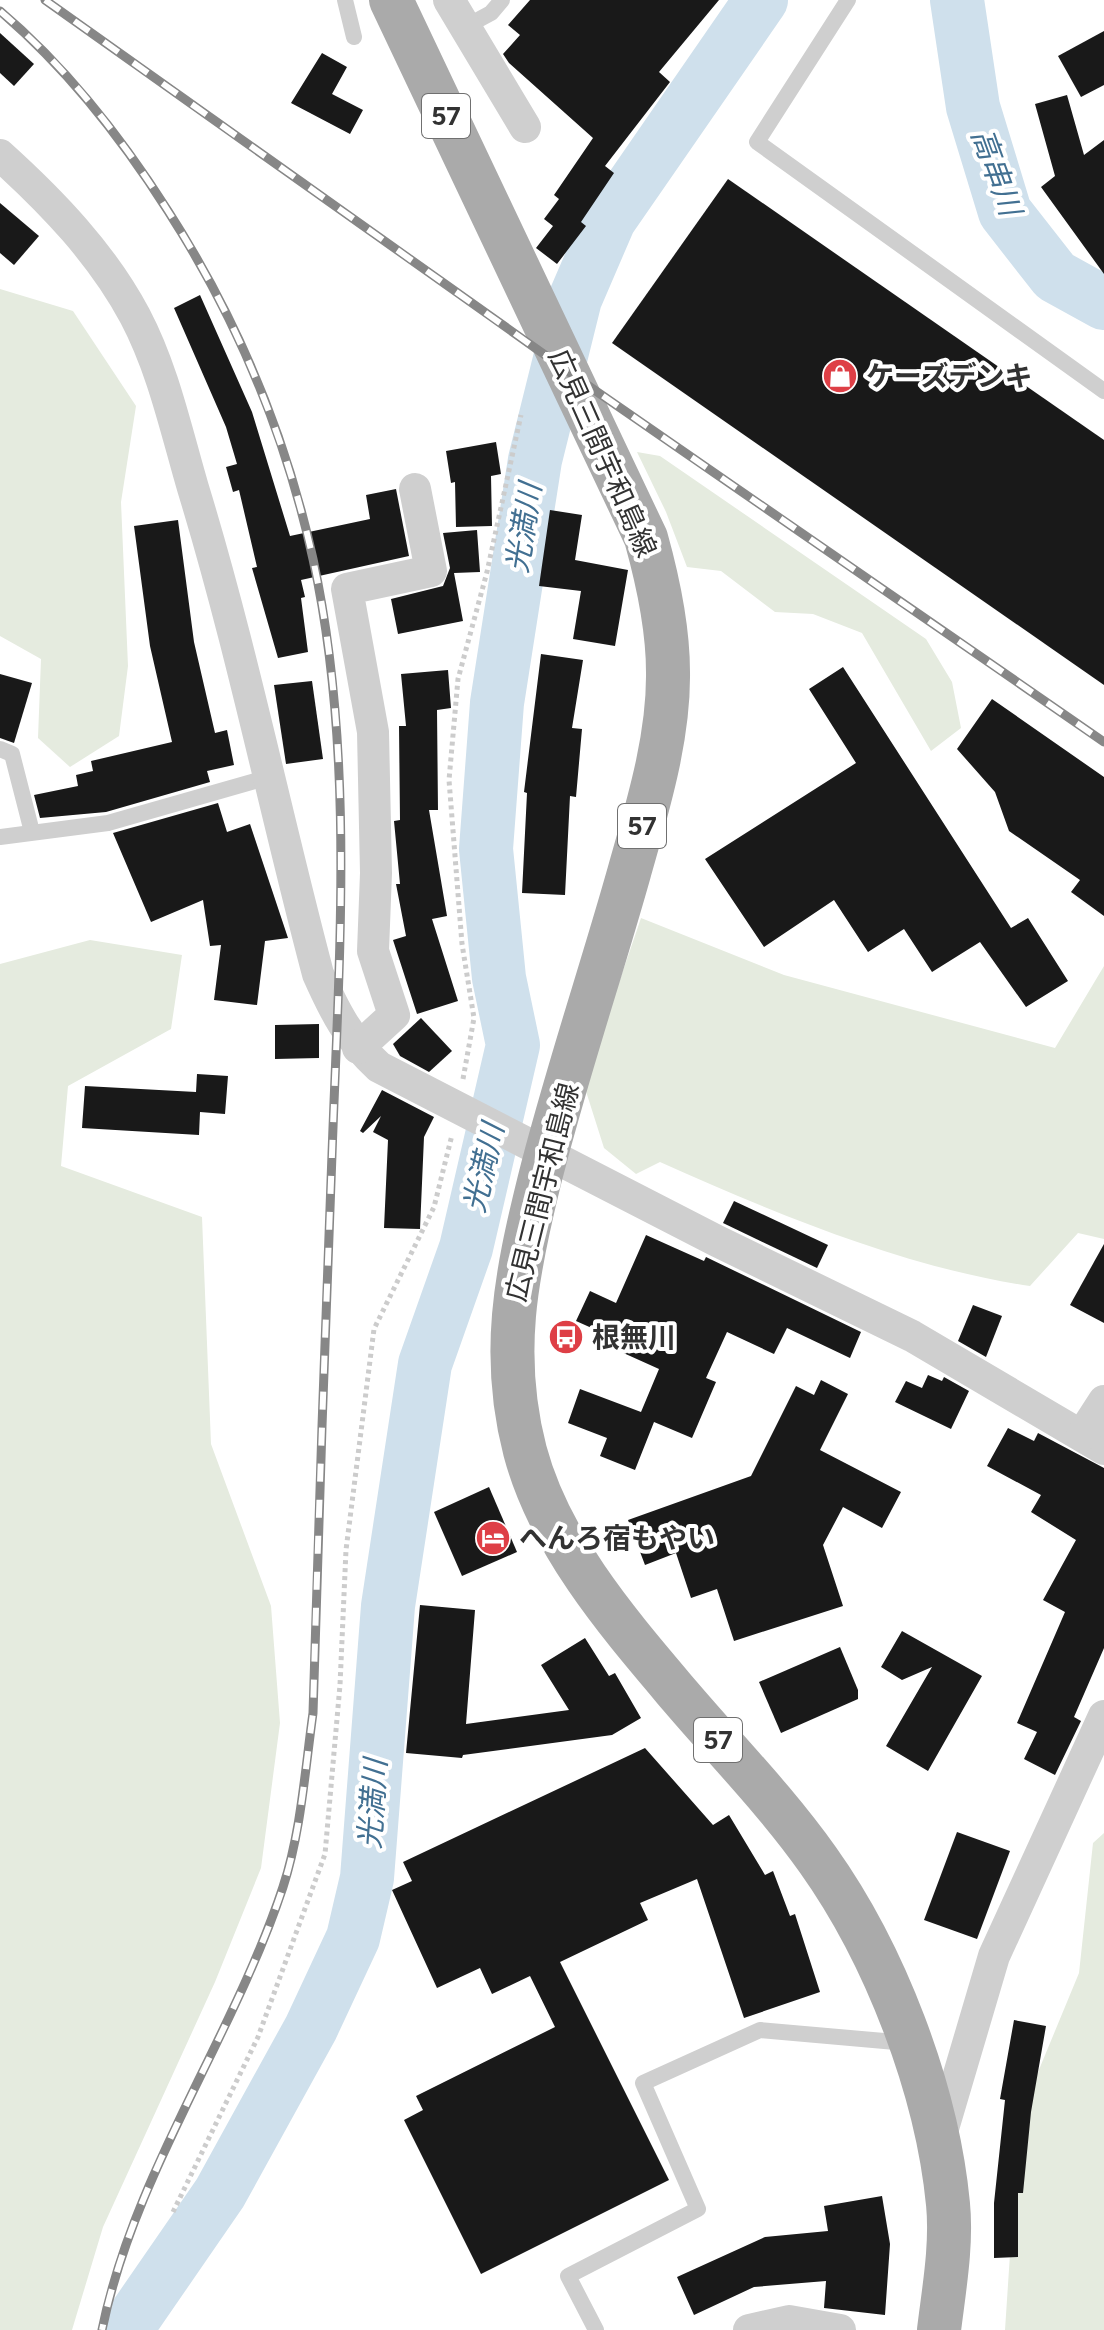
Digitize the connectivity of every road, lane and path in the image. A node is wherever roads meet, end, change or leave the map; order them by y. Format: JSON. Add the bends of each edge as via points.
{"nodes":[{"id":1,"x":345,"y":0,"type":"edge"},
{"id":2,"x":391,"y":0,"type":"edge"},
{"id":3,"x":502,"y":0,"type":"edge"},
{"id":4,"x":848,"y":0,"type":"edge"},
{"id":5,"x":457,"y":13,"type":"edge"},
{"id":6,"x":354,"y":37,"type":"dead end"},
{"id":7,"x":525,"y":127,"type":"dead end"},
{"id":8,"x":0,"y":155,"type":"edge"},
{"id":9,"x":1104,"y":391,"type":"edge"},
{"id":10,"x":521,"y":415,"type":"dead end"},
{"id":11,"x":415,"y":489,"type":"dead end"},
{"id":12,"x":0,"y":749,"type":"edge"},
{"id":13,"x":269,"y":777,"type":"junction"},
{"id":14,"x":32,"y":832,"type":"junction"},
{"id":15,"x":0,"y":837,"type":"edge"},
{"id":16,"x":358,"y":1048,"type":"junction"},
{"id":17,"x":468,"y":1112,"type":"junction"},
{"id":18,"x":529,"y":1143,"type":"junction"},
{"id":19,"x":1104,"y":1401,"type":"edge"},
{"id":20,"x":1093,"y":1442,"type":"edge"},
{"id":21,"x":1104,"y":1716,"type":"edge"},
{"id":22,"x":908,"y":2043,"type":"junction"},
{"id":23,"x":938,"y":2145,"type":"junction"},
{"id":24,"x":173,"y":2212,"type":"dead end"},
{"id":25,"x":596,"y":2330,"type":"edge"},
{"id":26,"x":749,"y":2330,"type":"edge"},
{"id":27,"x":840,"y":2330,"type":"edge"},
{"id":28,"x":939,"y":2330,"type":"edge"}],
"edges":[{"from":1,"to":6,"type":"lane"},
{"from":2,"to":18,"type":"main road","name":"広見三間宇和島線","number":"57","via":[[646,538],[661,602],[668,674],[641,830]]},
{"from":3,"to":5,"type":"lane","via":[[491,13]]},
{"from":4,"to":9,"type":"lane","via":[[757,142]]},
{"from":5,"to":7,"type":"street"},
{"from":8,"to":13,"type":"street","via":[[98,257],[135,317],[163,384],[211,547]]},
{"from":10,"to":17,"type":"path","via":[[458,679],[449,780],[462,944],[474,1018]]},
{"from":11,"to":16,"type":"street","via":[[431,571],[347,589],[373,732],[373,951],[394,1015]]},
{"from":12,"to":14,"type":"lane","via":[[12,754]]},
{"from":13,"to":14,"type":"lane","via":[[108,823]]},
{"from":13,"to":16,"type":"street","via":[[318,974]]},
{"from":14,"to":15,"type":"lane"},
{"from":16,"to":17,"type":"street","via":[[379,1067]]},
{"from":17,"to":18,"type":"street"},
{"from":17,"to":24,"type":"path","via":[[434,1207],[374,1329],[346,1550],[325,1854],[258,2037]]},
{"from":18,"to":20,"type":"street","via":[[912,1336]]},
{"from":18,"to":22,"type":"main road","name":"広見三間宇和島線","number":"57","via":[[512,1315],[512,1367],[526,1456],[591,1586],[780,1811],[838,1889],[863,1933]]},
{"from":19,"to":20,"type":"street"},
{"from":21,"to":23,"type":"street","via":[[994,1956]]},
{"from":22,"to":23,"type":"main road","name":"広見三間宇和島線","number":"57"},
{"from":22,"to":25,"type":"lane","via":[[760,2030],[643,2083],[698,2209],[568,2276]]},
{"from":23,"to":28,"type":"main road","name":"広見三間宇和島線","number":"57","via":[[948,2207]]},
{"from":26,"to":27,"type":"street","via":[[789,2321]]}]}
